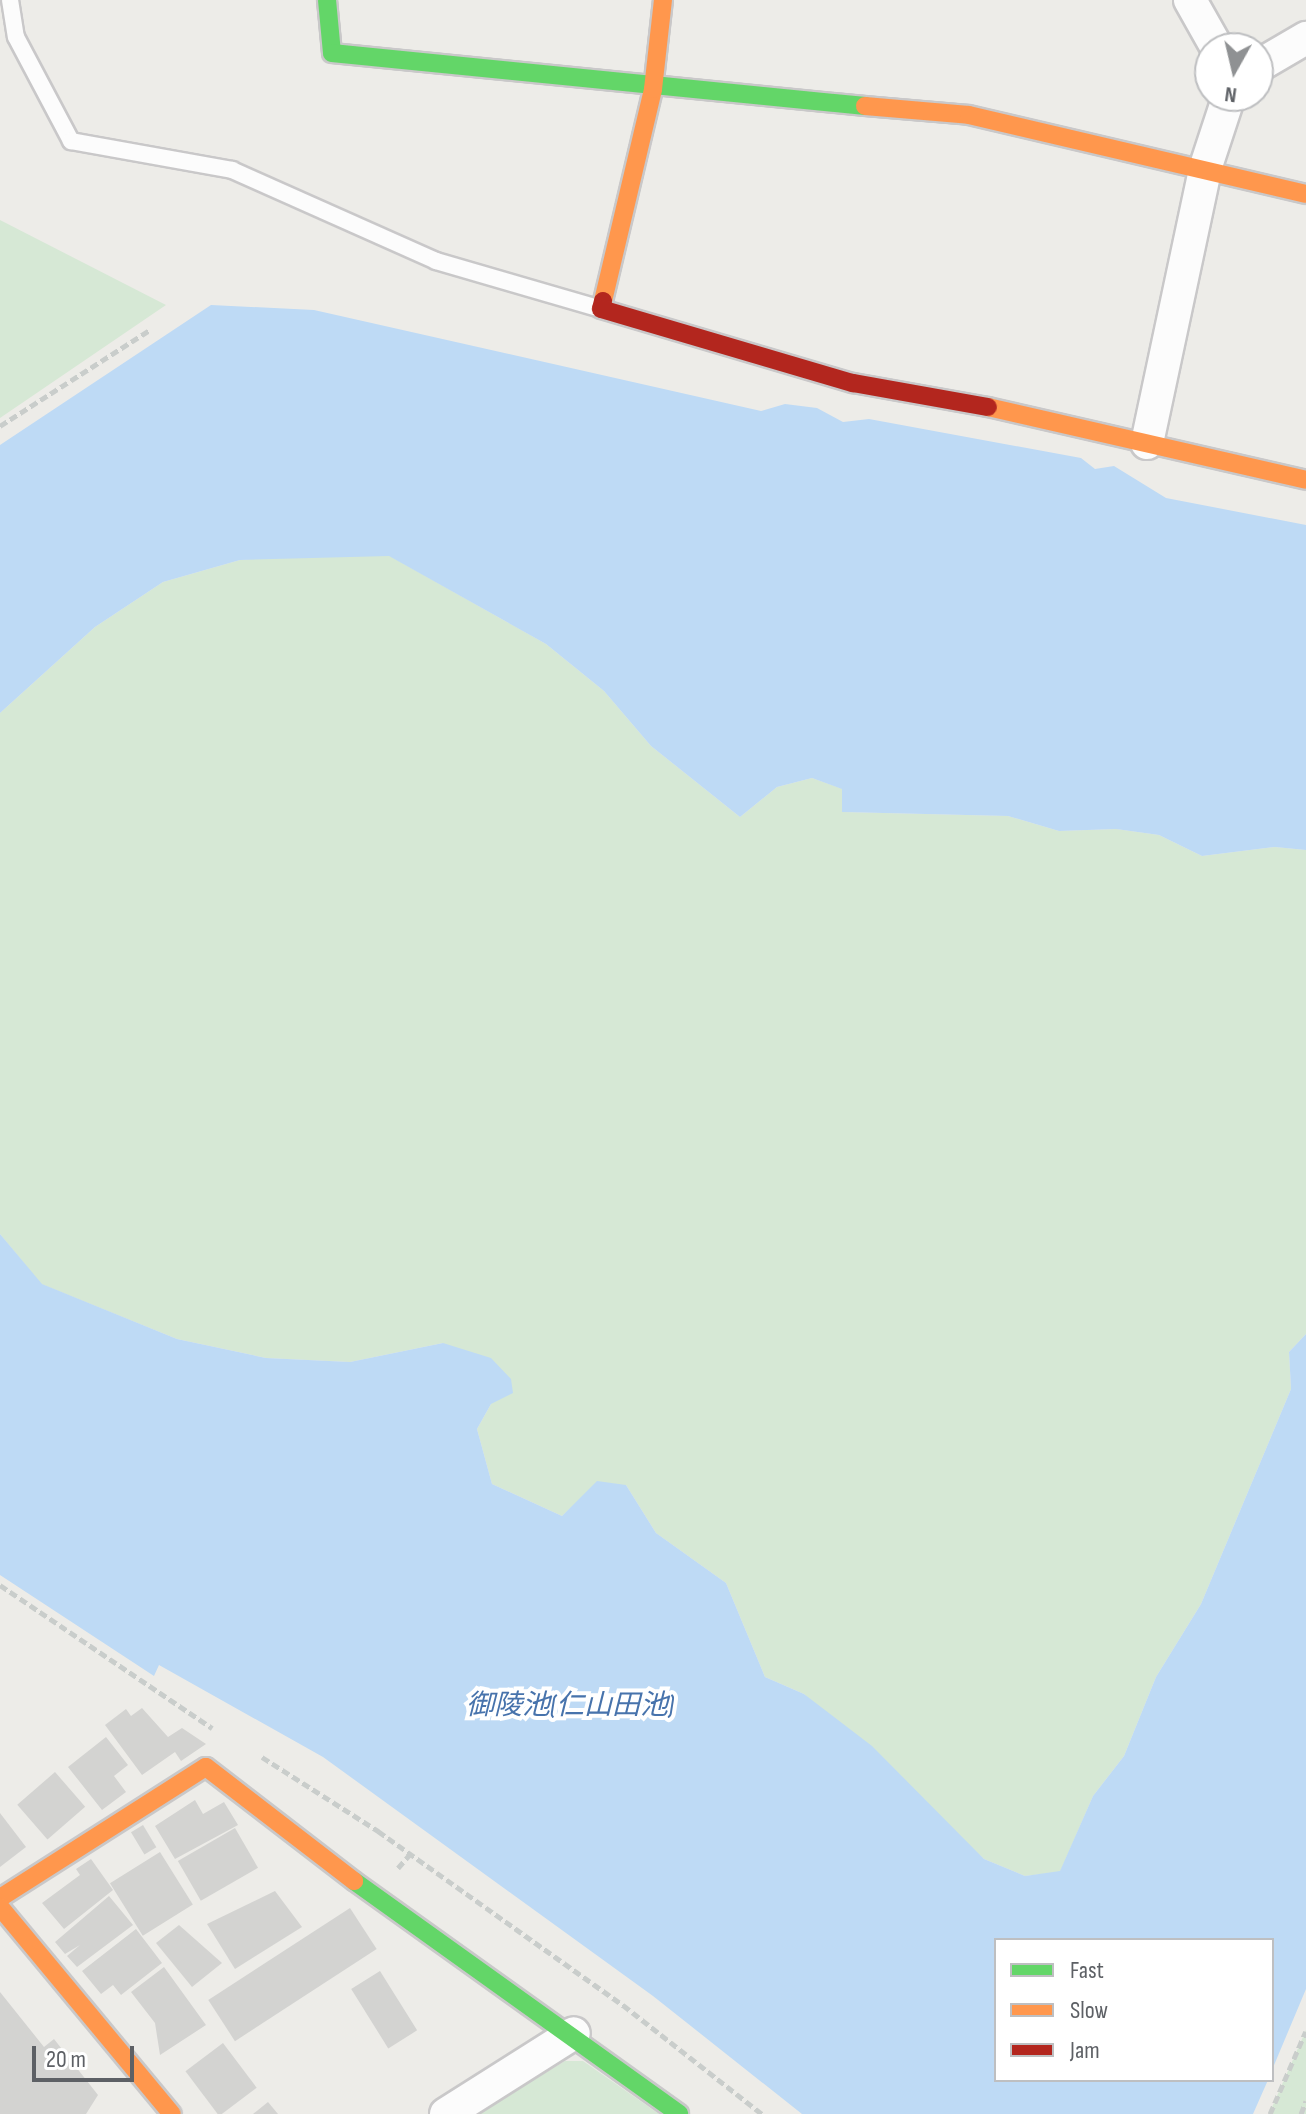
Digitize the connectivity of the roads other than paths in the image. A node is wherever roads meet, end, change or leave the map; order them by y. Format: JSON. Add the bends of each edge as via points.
{"nodes":[{"id":1,"x":10,"y":0,"type":"edge"},
{"id":2,"x":327,"y":0,"type":"edge"},
{"id":3,"x":663,"y":0,"type":"edge"},
{"id":4,"x":1190,"y":0,"type":"edge"},
{"id":5,"x":1208,"y":32,"type":"edge"},
{"id":6,"x":1306,"y":38,"type":"edge"},
{"id":7,"x":1274,"y":57,"type":"edge"},
{"id":8,"x":653,"y":89,"type":"junction"},
{"id":9,"x":1224,"y":112,"type":"edge"},
{"id":10,"x":1205,"y":169,"type":"junction"},
{"id":11,"x":1306,"y":194,"type":"edge"},
{"id":12,"x":601,"y":309,"type":"junction"},
{"id":13,"x":1147,"y":443,"type":"junction"},
{"id":14,"x":1306,"y":480,"type":"edge"},
{"id":15,"x":0,"y":1898,"type":"edge"},
{"id":16,"x":0,"y":1907,"type":"edge"},
{"id":17,"x":574,"y":2033,"type":"junction"},
{"id":18,"x":172,"y":2114,"type":"edge"},
{"id":19,"x":446,"y":2114,"type":"edge"},
{"id":20,"x":679,"y":2114,"type":"edge"}],
"edges":[{"from":1,"to":12,"type":"lane","via":[[16,37],[71,141],[232,170],[436,261]]},
{"from":2,"to":8,"type":"street","via":[[332,53]]},
{"from":3,"to":8,"type":"street"},
{"from":4,"to":5,"type":"street"},
{"from":6,"to":7,"type":"street"},
{"from":8,"to":10,"type":"street","via":[[969,115]]},
{"from":8,"to":12,"type":"street"},
{"from":9,"to":10,"type":"street"},
{"from":10,"to":11,"type":"street"},
{"from":10,"to":13,"type":"street"},
{"from":12,"to":13,"type":"street","via":[[853,383]]},
{"from":13,"to":14,"type":"street"},
{"from":15,"to":17,"type":"street","via":[[206,1767],[443,1950]]},
{"from":16,"to":18,"type":"street"},
{"from":17,"to":19,"type":"street"},
{"from":17,"to":20,"type":"street"}]}
